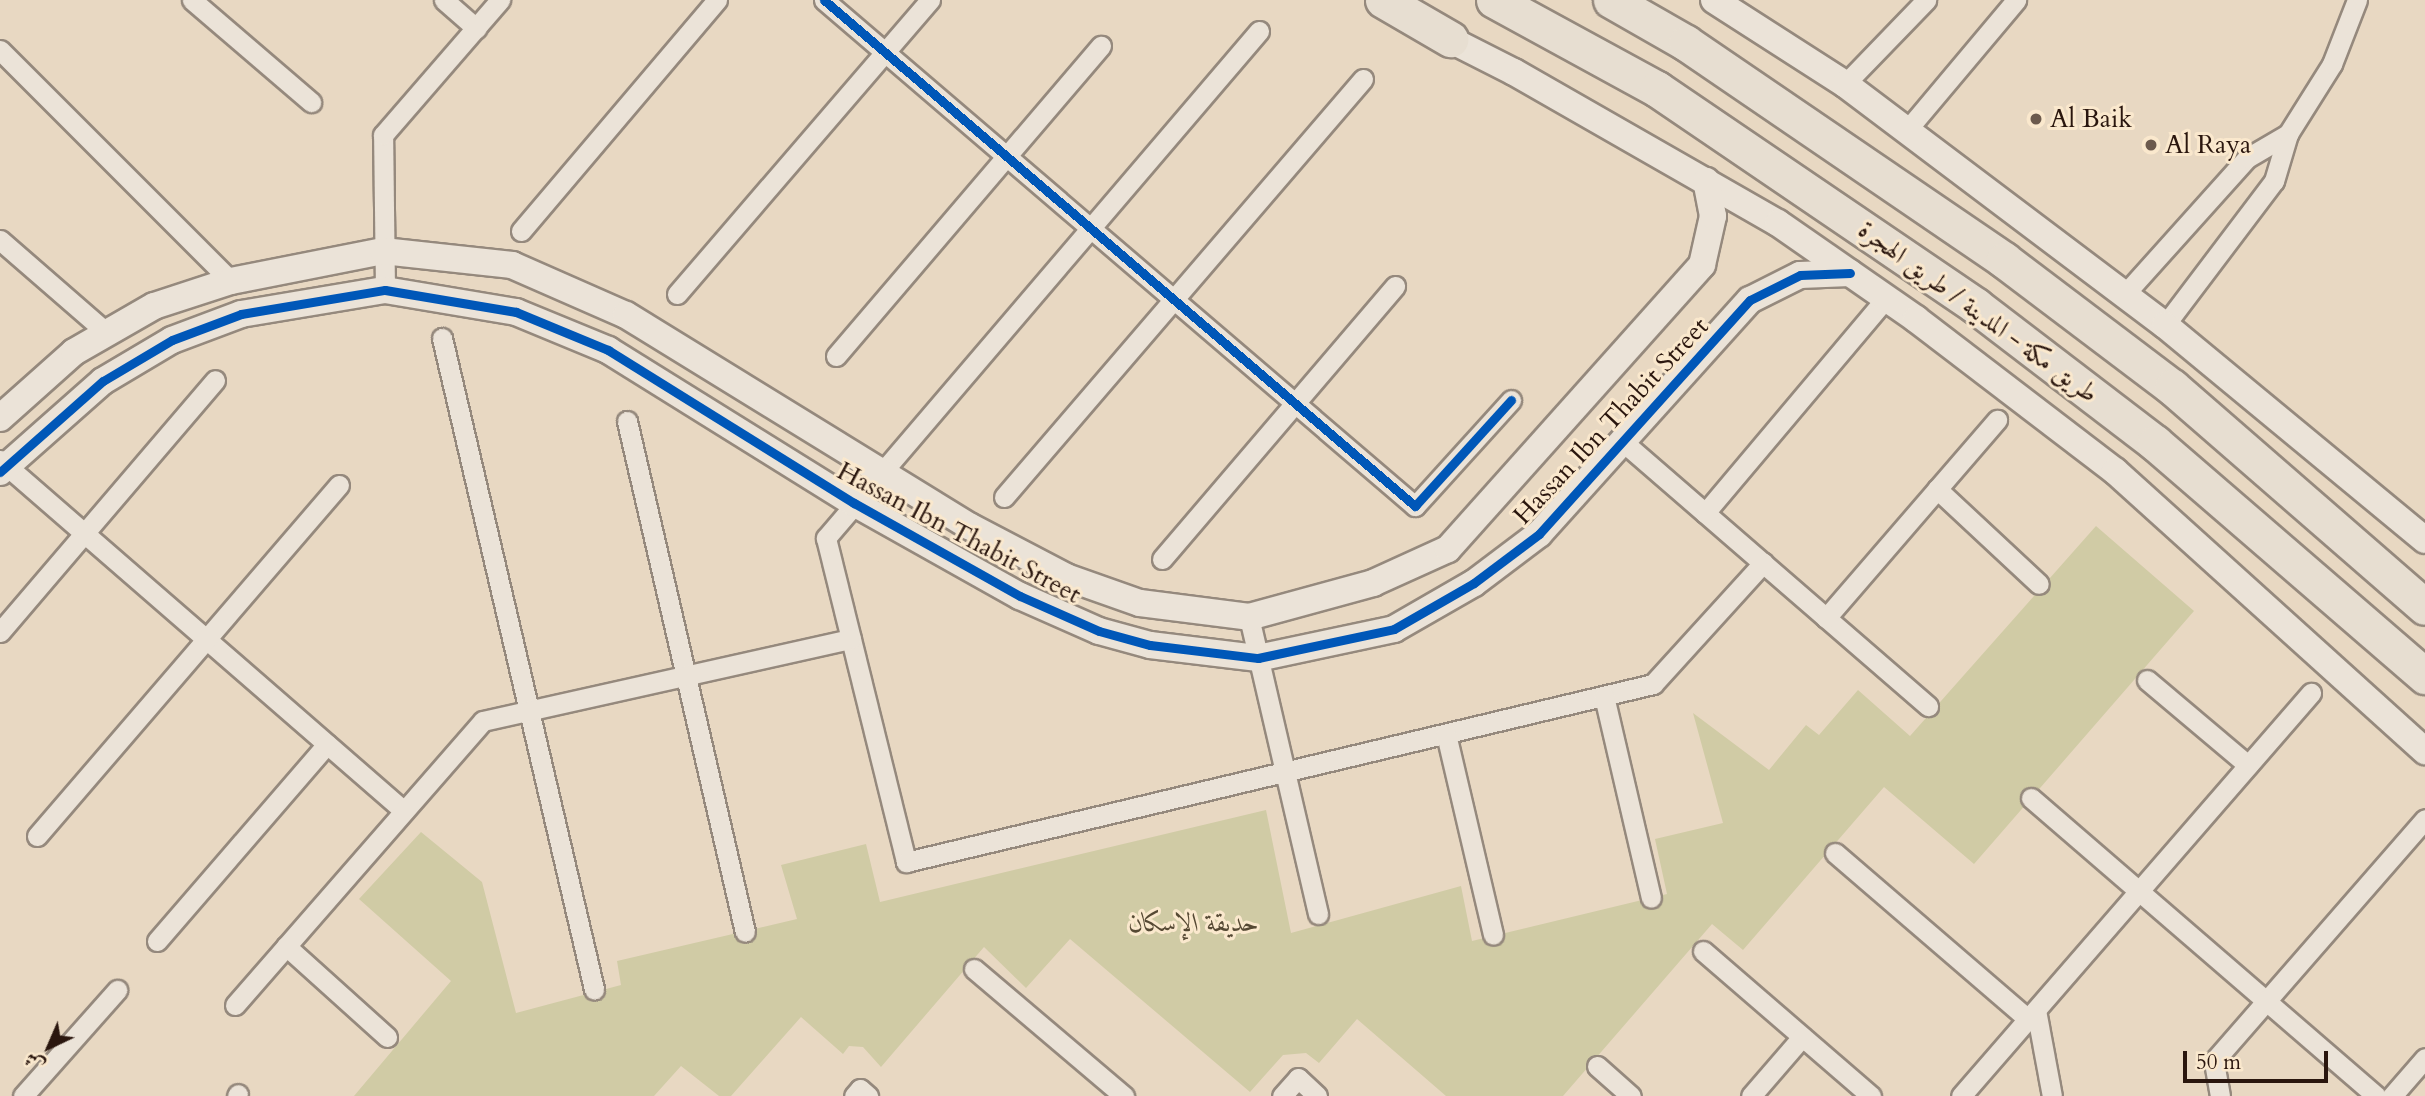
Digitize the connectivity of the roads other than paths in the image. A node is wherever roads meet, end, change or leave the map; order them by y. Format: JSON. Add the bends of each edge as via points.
{"nodes":[{"id":1,"x":192,"y":0,"type":"edge"},
{"id":2,"x":444,"y":0,"type":"edge"},
{"id":3,"x":499,"y":0,"type":"edge"},
{"id":4,"x":718,"y":0,"type":"edge"},
{"id":5,"x":824,"y":0,"type":"edge"},
{"id":6,"x":930,"y":0,"type":"edge"},
{"id":7,"x":1363,"y":0,"type":"edge"},
{"id":8,"x":1383,"y":0,"type":"edge"},
{"id":9,"x":1494,"y":0,"type":"edge"},
{"id":10,"x":1611,"y":0,"type":"edge"},
{"id":11,"x":1714,"y":0,"type":"edge"},
{"id":12,"x":1926,"y":0,"type":"edge"},
{"id":13,"x":2017,"y":0,"type":"edge"},
{"id":14,"x":2357,"y":0,"type":"edge"},
{"id":15,"x":475,"y":28,"type":"junction"},
{"id":16,"x":1259,"y":31,"type":"dead end"},
{"id":17,"x":1450,"y":39,"type":"junction"},
{"id":18,"x":1101,"y":46,"type":"dead end"},
{"id":19,"x":0,"y":50,"type":"edge"},
{"id":20,"x":885,"y":52,"type":"junction"},
{"id":21,"x":1363,"y":79,"type":"dead end"},
{"id":22,"x":1845,"y":85,"type":"junction"},
{"id":23,"x":311,"y":102,"type":"dead end"},
{"id":24,"x":1907,"y":130,"type":"junction"},
{"id":25,"x":2288,"y":134,"type":"junction"},
{"id":26,"x":1007,"y":156,"type":"junction"},
{"id":27,"x":1706,"y":181,"type":"junction"},
{"id":28,"x":1090,"y":228,"type":"junction"},
{"id":29,"x":521,"y":231,"type":"dead end"},
{"id":30,"x":0,"y":240,"type":"edge"},
{"id":31,"x":383,"y":251,"type":"junction"},
{"id":32,"x":1850,"y":273,"type":"junction"},
{"id":33,"x":231,"y":281,"type":"junction"},
{"id":34,"x":1395,"y":286,"type":"dead end"},
{"id":35,"x":385,"y":290,"type":"junction"},
{"id":36,"x":677,"y":294,"type":"dead end"},
{"id":37,"x":2124,"y":295,"type":"junction"},
{"id":38,"x":1886,"y":298,"type":"junction"},
{"id":39,"x":1174,"y":299,"type":"junction"},
{"id":40,"x":2165,"y":325,"type":"junction"},
{"id":41,"x":107,"y":333,"type":"junction"},
{"id":42,"x":442,"y":338,"type":"dead end"},
{"id":43,"x":836,"y":356,"type":"dead end"},
{"id":44,"x":215,"y":380,"type":"dead end"},
{"id":45,"x":1511,"y":400,"type":"dead end"},
{"id":46,"x":1295,"y":403,"type":"junction"},
{"id":47,"x":0,"y":418,"type":"edge"},
{"id":48,"x":1997,"y":420,"type":"dead end"},
{"id":49,"x":627,"y":421,"type":"dead end"},
{"id":50,"x":1622,"y":441,"type":"junction"},
{"id":51,"x":2,"y":466,"type":"edge"},
{"id":52,"x":882,"y":472,"type":"junction"},
{"id":53,"x":339,"y":485,"type":"dead end"},
{"id":54,"x":1937,"y":489,"type":"junction"},
{"id":55,"x":1004,"y":497,"type":"dead end"},
{"id":56,"x":854,"y":503,"type":"junction"},
{"id":57,"x":1705,"y":513,"type":"junction"},
{"id":58,"x":85,"y":533,"type":"junction"},
{"id":59,"x":2425,"y":540,"type":"edge"},
{"id":60,"x":1162,"y":559,"type":"dead end"},
{"id":61,"x":1763,"y":563,"type":"junction"},
{"id":62,"x":2293,"y":563,"type":"junction"},
{"id":63,"x":2039,"y":584,"type":"dead end"},
{"id":64,"x":2417,"y":599,"type":"edge"},
{"id":65,"x":1250,"y":617,"type":"junction"},
{"id":66,"x":1826,"y":618,"type":"junction"},
{"id":67,"x":0,"y":632,"type":"edge"},
{"id":68,"x":206,"y":639,"type":"junction"},
{"id":69,"x":851,"y":639,"type":"junction"},
{"id":70,"x":1258,"y":658,"type":"junction"},
{"id":71,"x":686,"y":676,"type":"junction"},
{"id":72,"x":2425,"y":676,"type":"edge"},
{"id":73,"x":2147,"y":680,"type":"dead end"},
{"id":74,"x":2425,"y":691,"type":"edge"},
{"id":75,"x":2311,"y":693,"type":"dead end"},
{"id":76,"x":1604,"y":696,"type":"junction"},
{"id":77,"x":1928,"y":706,"type":"dead end"},
{"id":78,"x":529,"y":711,"type":"junction"},
{"id":79,"x":1446,"y":734,"type":"junction"},
{"id":80,"x":327,"y":744,"type":"junction"},
{"id":81,"x":2425,"y":751,"type":"edge"},
{"id":82,"x":2248,"y":765,"type":"junction"},
{"id":83,"x":1285,"y":772,"type":"junction"},
{"id":84,"x":2031,"y":798,"type":"dead end"},
{"id":85,"x":404,"y":811,"type":"junction"},
{"id":86,"x":2425,"y":819,"type":"edge"},
{"id":87,"x":37,"y":836,"type":"dead end"},
{"id":88,"x":1835,"y":853,"type":"dead end"},
{"id":89,"x":2138,"y":891,"type":"junction"},
{"id":90,"x":1651,"y":898,"type":"dead end"},
{"id":91,"x":1318,"y":914,"type":"dead end"},
{"id":92,"x":746,"y":932,"type":"dead end"},
{"id":93,"x":1493,"y":935,"type":"dead end"},
{"id":94,"x":158,"y":941,"type":"dead end"},
{"id":95,"x":286,"y":946,"type":"junction"},
{"id":96,"x":1703,"y":951,"type":"dead end"},
{"id":97,"x":974,"y":969,"type":"dead end"},
{"id":98,"x":117,"y":989,"type":"dead end"},
{"id":99,"x":594,"y":989,"type":"dead end"},
{"id":100,"x":2266,"y":1001,"type":"junction"},
{"id":101,"x":234,"y":1004,"type":"dead end"},
{"id":102,"x":2032,"y":1014,"type":"junction"},
{"id":103,"x":387,"y":1037,"type":"dead end"},
{"id":104,"x":1802,"y":1037,"type":"junction"},
{"id":105,"x":2425,"y":1058,"type":"edge"},
{"id":106,"x":1597,"y":1066,"type":"dead end"},
{"id":107,"x":23,"y":1096,"type":"edge"},
{"id":108,"x":854,"y":1096,"type":"edge"},
{"id":109,"x":867,"y":1096,"type":"edge"},
{"id":110,"x":1124,"y":1096,"type":"edge"},
{"id":111,"x":1282,"y":1096,"type":"edge"},
{"id":112,"x":1317,"y":1096,"type":"edge"},
{"id":113,"x":1631,"y":1096,"type":"edge"},
{"id":114,"x":1751,"y":1096,"type":"edge"},
{"id":115,"x":1871,"y":1096,"type":"edge"},
{"id":116,"x":1961,"y":1096,"type":"edge"},
{"id":117,"x":2052,"y":1096,"type":"edge"},
{"id":118,"x":2220,"y":1096,"type":"edge"},
{"id":119,"x":2376,"y":1096,"type":"edge"},
{"id":120,"x":2392,"y":1096,"type":"edge"}],
"edges":[{"from":1,"to":23,"type":"street"},
{"from":2,"to":15,"type":"street"},
{"from":3,"to":15,"type":"street"},
{"from":4,"to":29,"type":"street"},
{"from":5,"to":20,"type":"street"},
{"from":6,"to":20,"type":"street"},
{"from":7,"to":17,"type":"street"},
{"from":8,"to":17,"type":"highway"},
{"from":9,"to":62,"type":"highway","name":"طريق مكة - المدينة / طريق الهجرة","via":[[1657,89],[1976,306],[2155,443]]},
{"from":10,"to":64,"type":"highway","name":"طريق مكة - المدينة / طريق الهجرة","via":[[1709,58],[2004,260],[2172,387]]},
{"from":11,"to":22,"type":"street"},
{"from":12,"to":22,"type":"street"},
{"from":13,"to":24,"type":"street"},
{"from":14,"to":25,"type":"street","via":[[2332,64]]},
{"from":15,"to":31,"type":"street","via":[[383,135]]},
{"from":16,"to":28,"type":"street"},
{"from":17,"to":27,"type":"street"},
{"from":18,"to":26,"type":"street"},
{"from":19,"to":33,"type":"street"},
{"from":20,"to":26,"type":"street"},
{"from":20,"to":36,"type":"street"},
{"from":21,"to":39,"type":"street"},
{"from":22,"to":24,"type":"street"},
{"from":24,"to":37,"type":"street"},
{"from":25,"to":37,"type":"street","via":[[2247,158]]},
{"from":25,"to":40,"type":"street","via":[[2274,181]]},
{"from":26,"to":28,"type":"street"},
{"from":26,"to":43,"type":"street"},
{"from":27,"to":32,"type":"street"},
{"from":27,"to":65,"type":"street","name":"Hassan Ibn Thabit Street","via":[[1713,216],[1702,265],[1448,549],[1373,583]]},
{"from":28,"to":39,"type":"street"},
{"from":28,"to":52,"type":"street"},
{"from":30,"to":41,"type":"street"},
{"from":31,"to":33,"type":"street","name":"Hassan Ibn Thabit Street"},
{"from":31,"to":35,"type":"street"},
{"from":31,"to":52,"type":"street","name":"Hassan Ibn Thabit Street","via":[[512,265],[614,309]]},
{"from":32,"to":38,"type":"street"},
{"from":32,"to":50,"type":"street","name":"Hassan Ibn Thabit Street","via":[[1800,275],[1750,300]]},
{"from":33,"to":41,"type":"street","name":"Hassan Ibn Thabit Street","via":[[153,306]]},
{"from":34,"to":46,"type":"street"},
{"from":35,"to":51,"type":"street","name":"Hassan Ibn Thabit Street","via":[[241,314],[172,340],[103,381]]},
{"from":35,"to":56,"type":"street","name":"Hassan Ibn Thabit Street","via":[[516,312],[608,351]]},
{"from":37,"to":40,"type":"street"},
{"from":38,"to":57,"type":"street"},
{"from":38,"to":81,"type":"street","via":[[2115,471]]},
{"from":39,"to":46,"type":"street"},
{"from":39,"to":55,"type":"street"},
{"from":40,"to":59,"type":"street"},
{"from":41,"to":47,"type":"street","name":"Hassan Ibn Thabit Street","via":[[74,352]]},
{"from":42,"to":78,"type":"street"},
{"from":44,"to":58,"type":"street"},
{"from":45,"to":46,"type":"street","via":[[1415,506]]},
{"from":46,"to":60,"type":"street"},
{"from":48,"to":54,"type":"street"},
{"from":49,"to":71,"type":"street"},
{"from":50,"to":57,"type":"street"},
{"from":50,"to":70,"type":"street","name":"Hassan Ibn Thabit Street","via":[[1539,534],[1474,583],[1394,629]]},
{"from":51,"to":58,"type":"street"},
{"from":52,"to":56,"type":"street"},
{"from":52,"to":65,"type":"street","name":"Hassan Ibn Thabit Street","via":[[969,526],[1066,577],[1140,603]]},
{"from":53,"to":68,"type":"street"},
{"from":54,"to":63,"type":"street"},
{"from":54,"to":66,"type":"street"},
{"from":56,"to":69,"type":"street","via":[[826,537]]},
{"from":56,"to":70,"type":"street","name":"Hassan Ibn Thabit Street","via":[[1020,596],[1099,631],[1150,645]]},
{"from":57,"to":61,"type":"street"},
{"from":58,"to":67,"type":"street"},
{"from":58,"to":68,"type":"street"},
{"from":61,"to":66,"type":"street"},
{"from":61,"to":76,"type":"street","via":[[1653,684]]},
{"from":62,"to":72,"type":"highway","name":"طريق مكة - المدينة / طريق الهجرة"},
{"from":62,"to":74,"type":"highway"},
{"from":65,"to":70,"type":"street"},
{"from":66,"to":77,"type":"street"},
{"from":68,"to":80,"type":"street"},
{"from":68,"to":87,"type":"street"},
{"from":69,"to":71,"type":"street"},
{"from":69,"to":83,"type":"street","via":[[906,862]]},
{"from":70,"to":83,"type":"street"},
{"from":71,"to":78,"type":"street"},
{"from":71,"to":92,"type":"street"},
{"from":73,"to":82,"type":"street"},
{"from":75,"to":82,"type":"street"},
{"from":76,"to":79,"type":"street"},
{"from":76,"to":90,"type":"street"},
{"from":78,"to":85,"type":"street","via":[[483,721]]},
{"from":78,"to":99,"type":"street"},
{"from":79,"to":83,"type":"street"},
{"from":79,"to":93,"type":"street"},
{"from":80,"to":85,"type":"street"},
{"from":80,"to":94,"type":"street"},
{"from":82,"to":89,"type":"street"},
{"from":83,"to":91,"type":"street"},
{"from":84,"to":89,"type":"street"},
{"from":85,"to":95,"type":"street"},
{"from":86,"to":100,"type":"street"},
{"from":88,"to":102,"type":"street"},
{"from":89,"to":100,"type":"street"},
{"from":89,"to":102,"type":"street"},
{"from":95,"to":101,"type":"street"},
{"from":95,"to":103,"type":"street"},
{"from":96,"to":104,"type":"street"},
{"from":97,"to":110,"type":"street"},
{"from":98,"to":107,"type":"street"},
{"from":100,"to":118,"type":"street","via":[[2214,1061]]},
{"from":100,"to":119,"type":"street"},
{"from":102,"to":116,"type":"street"},
{"from":102,"to":117,"type":"street"},
{"from":104,"to":114,"type":"street"},
{"from":104,"to":115,"type":"street"},
{"from":105,"to":120,"type":"street"},
{"from":106,"to":113,"type":"street"},
{"from":108,"to":109,"type":"street","via":[[860,1089]]},
{"from":111,"to":112,"type":"street","via":[[1297,1078]]}]}
